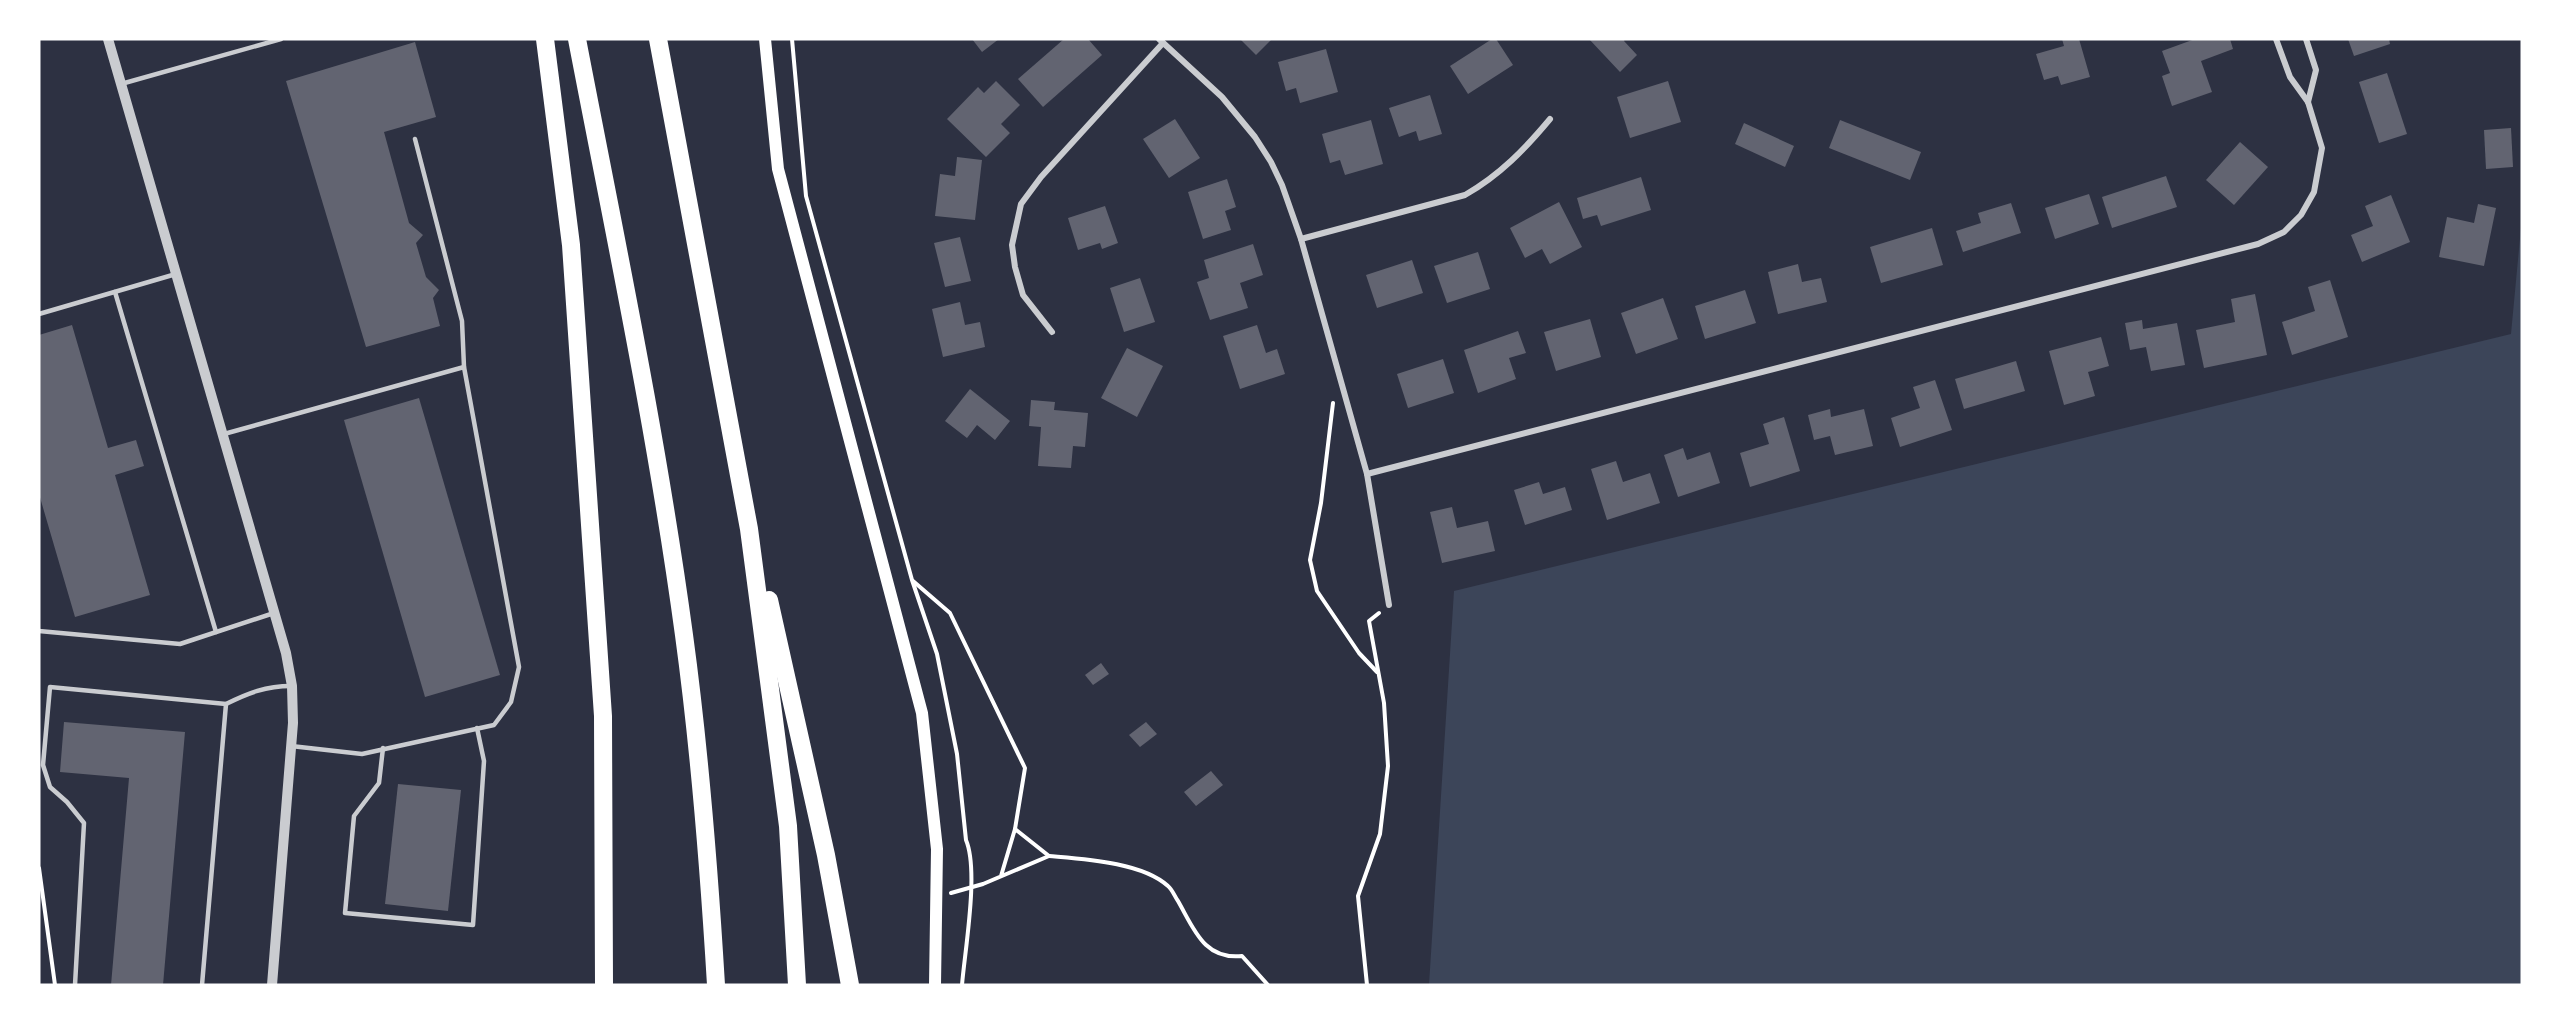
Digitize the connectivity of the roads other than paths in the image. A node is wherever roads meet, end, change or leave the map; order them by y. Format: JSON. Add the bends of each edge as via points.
{"nodes":[{"id":1,"x":108,"y":39,"type":"edge"},
{"id":2,"x":281,"y":39,"type":"edge"},
{"id":3,"x":545,"y":39,"type":"edge"},
{"id":4,"x":577,"y":39,"type":"edge"},
{"id":5,"x":658,"y":39,"type":"edge"},
{"id":6,"x":765,"y":39,"type":"edge"},
{"id":7,"x":2277,"y":39,"type":"edge"},
{"id":8,"x":2306,"y":39,"type":"edge"},
{"id":9,"x":1161,"y":41,"type":"edge"},
{"id":10,"x":121,"y":84,"type":"junction"},
{"id":11,"x":2308,"y":102,"type":"junction"},
{"id":12,"x":1550,"y":119,"type":"dead end"},
{"id":13,"x":415,"y":139,"type":"dead end"},
{"id":14,"x":1301,"y":239,"type":"junction"},
{"id":15,"x":176,"y":274,"type":"junction"},
{"id":16,"x":115,"y":292,"type":"junction"},
{"id":17,"x":39,"y":314,"type":"edge"},
{"id":18,"x":1052,"y":332,"type":"dead end"},
{"id":19,"x":464,"y":367,"type":"junction"},
{"id":20,"x":223,"y":435,"type":"junction"},
{"id":21,"x":735,"y":448,"type":"junction"},
{"id":22,"x":1367,"y":474,"type":"junction"},
{"id":23,"x":1389,"y":605,"type":"road end"},
{"id":24,"x":275,"y":613,"type":"junction"},
{"id":25,"x":39,"y":631,"type":"edge"},
{"id":26,"x":216,"y":632,"type":"junction"},
{"id":27,"x":292,"y":686,"type":"junction"},
{"id":28,"x":226,"y":704,"type":"junction"},
{"id":29,"x":477,"y":728,"type":"junction"},
{"id":30,"x":291,"y":746,"type":"junction"},
{"id":31,"x":383,"y":748,"type":"junction"},
{"id":32,"x":75,"y":985,"type":"edge"},
{"id":33,"x":202,"y":985,"type":"edge"},
{"id":34,"x":272,"y":985,"type":"edge"},
{"id":35,"x":604,"y":985,"type":"edge"},
{"id":36,"x":716,"y":985,"type":"edge"},
{"id":37,"x":797,"y":985,"type":"edge"},
{"id":38,"x":850,"y":985,"type":"edge"},
{"id":39,"x":935,"y":985,"type":"edge"}],
"edges":[{"from":1,"to":10,"type":"street"},
{"from":2,"to":10,"type":"lane"},
{"from":3,"to":35,"type":"highway","via":[[571,245],[603,716]]},
{"from":4,"to":36,"type":"highway","via":[[659,474],[684,635],[707,836]]},
{"from":5,"to":21,"type":"highway"},
{"from":6,"to":39,"type":"main road","via":[[778,169],[922,712],[937,849]]},
{"from":7,"to":11,"type":"street","via":[[2290,77]]},
{"from":8,"to":11,"type":"street","via":[[2316,70]]},
{"from":9,"to":14,"type":"street","via":[[1222,97],[1255,137],[1282,185]]},
{"from":9,"to":18,"type":"street","via":[[1021,204],[1012,245],[1015,267],[1023,295]]},
{"from":10,"to":15,"type":"street"},
{"from":11,"to":22,"type":"street","via":[[2322,148],[2314,192],[2301,215],[2284,232],[2258,244]]},
{"from":12,"to":14,"type":"street","via":[[1521,153],[1487,183],[1465,195]]},
{"from":13,"to":19,"type":"lane","via":[[462,321]]},
{"from":14,"to":22,"type":"street"},
{"from":15,"to":16,"type":"lane"},
{"from":15,"to":20,"type":"street"},
{"from":16,"to":17,"type":"lane"},
{"from":16,"to":26,"type":"lane"},
{"from":19,"to":20,"type":"lane"},
{"from":19,"to":29,"type":"lane","via":[[519,667],[511,702],[494,724]]},
{"from":20,"to":24,"type":"street"},
{"from":21,"to":37,"type":"highway","via":[[788,826]]},
{"from":21,"to":38,"type":"highway","via":[[826,855]]},
{"from":22,"to":23,"type":"street"},
{"from":24,"to":26,"type":"lane"},
{"from":24,"to":27,"type":"street"},
{"from":25,"to":26,"type":"lane","via":[[180,644]]},
{"from":27,"to":28,"type":"lane","via":[[270,686]]},
{"from":27,"to":30,"type":"street"},
{"from":28,"to":32,"type":"lane","via":[[50,687],[43,765],[50,787],[84,823]]},
{"from":28,"to":33,"type":"lane"},
{"from":29,"to":31,"type":"lane"},
{"from":29,"to":31,"type":"lane","via":[[484,762],[473,925],[345,913],[354,816],[379,783]]},
{"from":30,"to":31,"type":"lane","via":[[363,754]]},
{"from":30,"to":34,"type":"street"}]}
